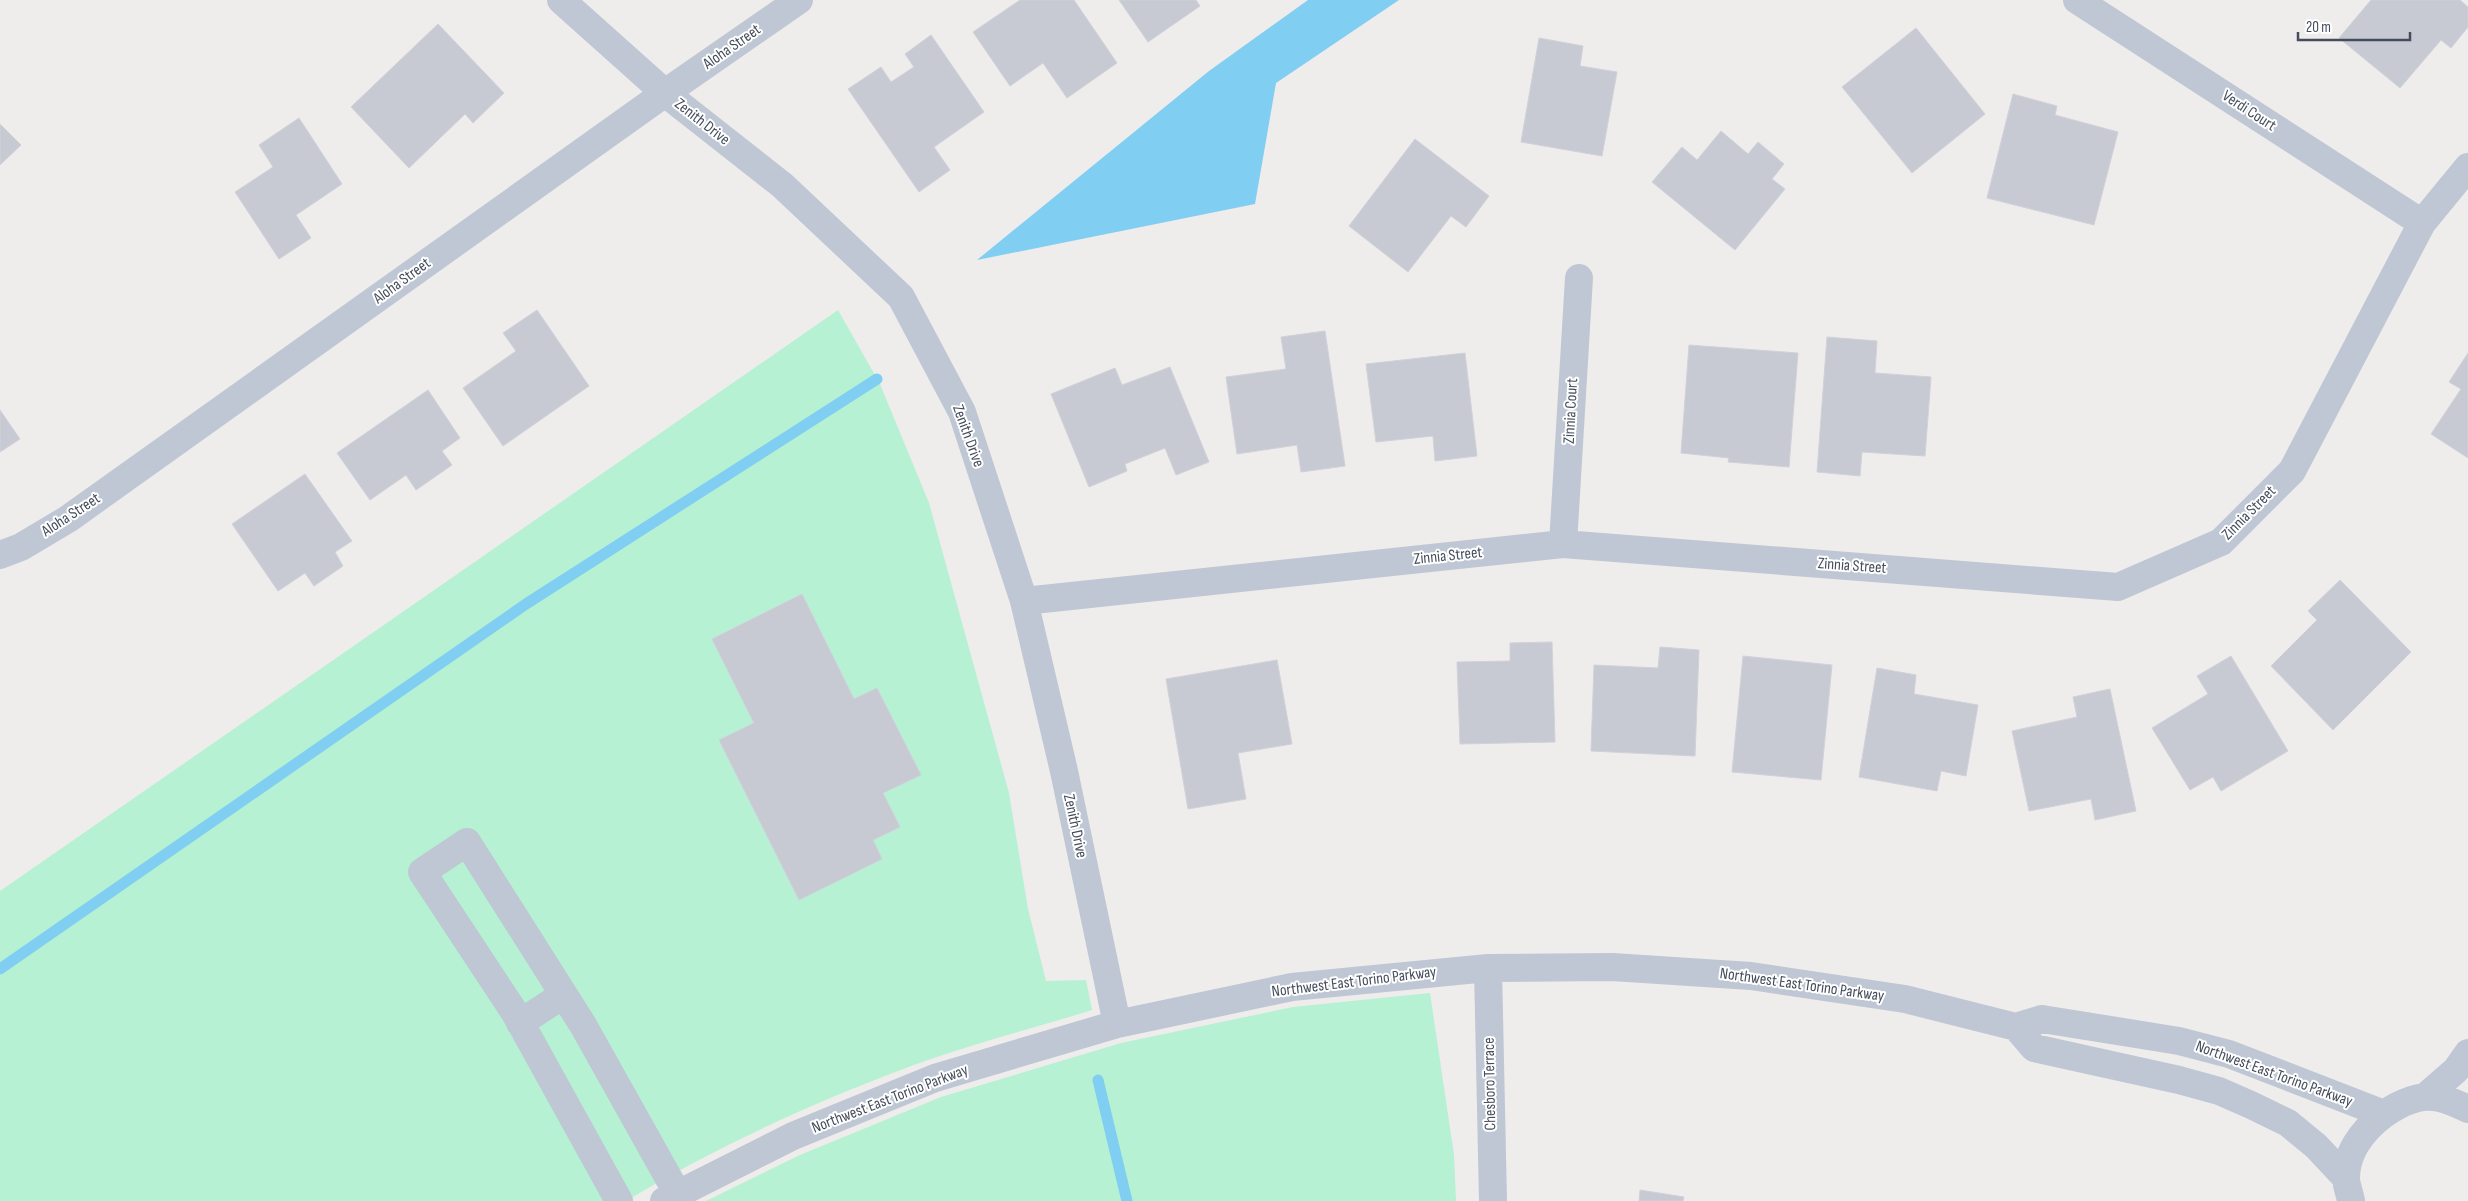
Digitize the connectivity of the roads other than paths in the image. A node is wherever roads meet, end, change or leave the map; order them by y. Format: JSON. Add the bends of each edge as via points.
{"nodes":[{"id":1,"x":561,"y":0,"type":"edge"},
{"id":2,"x":799,"y":0,"type":"edge"},
{"id":3,"x":2077,"y":0,"type":"edge"},
{"id":4,"x":666,"y":93,"type":"junction"},
{"id":5,"x":2468,"y":167,"type":"edge"},
{"id":6,"x":2422,"y":223,"type":"junction"},
{"id":7,"x":1579,"y":278,"type":"dead end"},
{"id":8,"x":1563,"y":544,"type":"junction"},
{"id":9,"x":0,"y":555,"type":"edge"},
{"id":10,"x":1024,"y":601,"type":"junction"},
{"id":11,"x":1488,"y":968,"type":"junction"},
{"id":12,"x":563,"y":995,"type":"junction"},
{"id":13,"x":520,"y":1023,"type":"junction"},
{"id":14,"x":1117,"y":1024,"type":"junction"},
{"id":15,"x":2016,"y":1027,"type":"junction"},
{"id":16,"x":2468,"y":1053,"type":"edge"},
{"id":17,"x":2425,"y":1097,"type":"junction"},
{"id":18,"x":2468,"y":1110,"type":"edge"},
{"id":19,"x":2384,"y":1114,"type":"junction"},
{"id":20,"x":2349,"y":1190,"type":"edge"},
{"id":21,"x":671,"y":1197,"type":"edge"},
{"id":22,"x":619,"y":1201,"type":"edge"},
{"id":23,"x":1493,"y":1201,"type":"edge"}],
"edges":[{"from":1,"to":4,"type":"street","name":"Zenith Drive"},
{"from":2,"to":4,"type":"street","name":"Aloha Street"},
{"from":3,"to":6,"type":"street","name":"Verdi Court"},
{"from":4,"to":9,"type":"street","name":"Aloha Street","via":[[68,519],[21,547]]},
{"from":4,"to":10,"type":"street","name":"Zenith Drive","via":[[782,185],[902,297],[962,412]]},
{"from":5,"to":6,"type":"street","name":"Zinnia Street"},
{"from":6,"to":8,"type":"street","name":"Zinnia Street","via":[[2292,471],[2221,542],[2118,587]]},
{"from":7,"to":8,"type":"street","name":"Zinnia Court"},
{"from":8,"to":10,"type":"street","name":"Zinnia Street"},
{"from":10,"to":14,"type":"street","name":"Zenith Drive"},
{"from":11,"to":14,"type":"street","name":"Northwest East Torino Parkway","via":[[1292,987]]},
{"from":11,"to":15,"type":"street","name":"Northwest East Torino Parkway","via":[[1612,967],[1751,976],[1905,999]]},
{"from":11,"to":23,"type":"street","name":"Chesboro Terrace"},
{"from":12,"to":13,"type":"street"},
{"from":12,"to":13,"type":"street","via":[[467,842],[422,872]]},
{"from":12,"to":21,"type":"street","via":[[583,1025]]},
{"from":13,"to":22,"type":"street"},
{"from":14,"to":21,"type":"street","name":"Northwest East Torino Parkway","via":[[935,1078],[793,1136]]},
{"from":15,"to":19,"type":"street","name":"Northwest East Torino Parkway","via":[[2042,1019],[2179,1041],[2228,1054]]},
{"from":15,"to":20,"type":"street","via":[[2034,1048],[2187,1082],[2220,1091],[2251,1105],[2288,1124],[2316,1146]]},
{"from":16,"to":17,"type":"street","via":[[2456,1070]]},
{"from":17,"to":18,"type":"street","via":[[2449,1100]]},
{"from":17,"to":19,"type":"street"},
{"from":19,"to":20,"type":"street","via":[[2363,1134],[2351,1156]]}]}
